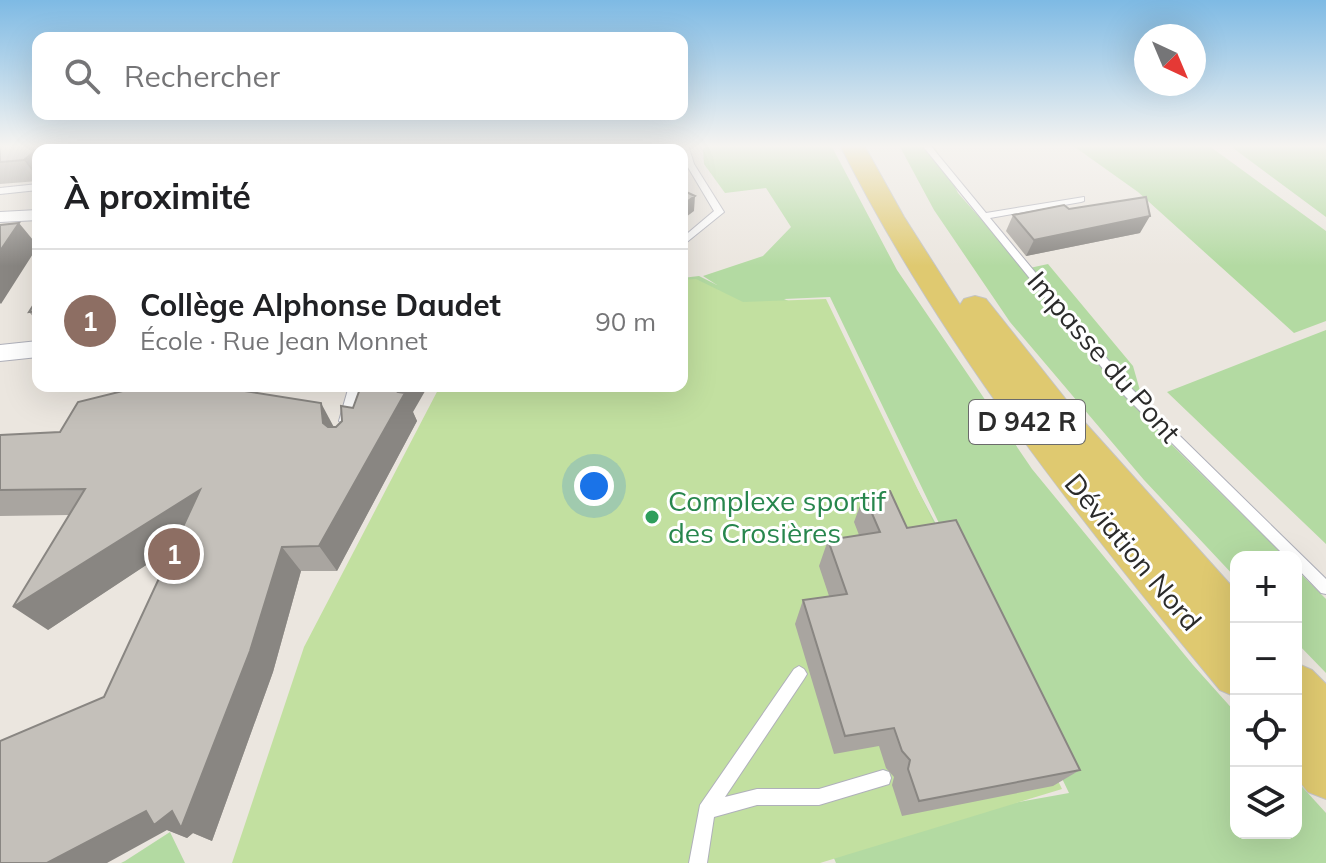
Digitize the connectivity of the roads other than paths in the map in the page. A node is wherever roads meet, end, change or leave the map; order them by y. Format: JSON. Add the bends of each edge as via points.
{"nodes":[{"id":1,"x":703,"y":185,"type":"edge"},
{"id":2,"x":872,"y":185,"type":"edge"},
{"id":3,"x":900,"y":185,"type":"edge"},
{"id":4,"x":959,"y":185,"type":"edge"},
{"id":5,"x":32,"y":188,"type":"edge"},
{"id":6,"x":0,"y":191,"type":"edge"},
{"id":7,"x":1081,"y":199,"type":"dead end"},
{"id":8,"x":32,"y":215,"type":"edge"},
{"id":9,"x":984,"y":216,"type":"junction"},
{"id":10,"x":0,"y":217,"type":"edge"},
{"id":11,"x":688,"y":238,"type":"edge"},
{"id":12,"x":32,"y":350,"type":"edge"},
{"id":13,"x":0,"y":353,"type":"edge"},
{"id":14,"x":353,"y":392,"type":"edge"},
{"id":15,"x":346,"y":437,"type":"edge"},
{"id":16,"x":1288,"y":551,"type":"edge"},
{"id":17,"x":1302,"y":565,"type":"edge"},
{"id":18,"x":1326,"y":588,"type":"edge"},
{"id":19,"x":1230,"y":616,"type":"edge"},
{"id":20,"x":1230,"y":667,"type":"edge"},
{"id":21,"x":799,"y":674,"type":"dead end"},
{"id":22,"x":1302,"y":692,"type":"edge"},
{"id":23,"x":1326,"y":718,"type":"edge"},
{"id":24,"x":1302,"y":748,"type":"edge"},
{"id":25,"x":1326,"y":774,"type":"edge"},
{"id":26,"x":883,"y":778,"type":"dead end"},
{"id":27,"x":706,"y":811,"type":"junction"},
{"id":28,"x":698,"y":863,"type":"edge"}],
"edges":[{"from":1,"to":11,"type":"lane","via":[[719,212]]},
{"from":2,"to":20,"type":"main road","name":"Déviation Nord","number":"D 942 R","via":[[950,313],[1025,419]]},
{"from":3,"to":19,"type":"main road","name":"Déviation Nord","via":[[936,250],[991,329],[1066,426]]},
{"from":4,"to":9,"type":"lane","name":"Impasse du Pont"},
{"from":5,"to":6,"type":"lane"},
{"from":7,"to":9,"type":"lane"},
{"from":8,"to":10,"type":"street"},
{"from":9,"to":16,"type":"lane","name":"Impasse du Pont","via":[[1129,393]]},
{"from":12,"to":13,"type":"street"},
{"from":14,"to":15,"type":"lane","via":[[344,414]]},
{"from":17,"to":18,"type":"lane","name":"Impasse du Pont"},
{"from":21,"to":27,"type":"lane"},
{"from":22,"to":23,"type":"main road"},
{"from":24,"to":25,"type":"main road"},
{"from":26,"to":27,"type":"lane","via":[[819,797],[757,797]]},
{"from":27,"to":28,"type":"lane"}]}
